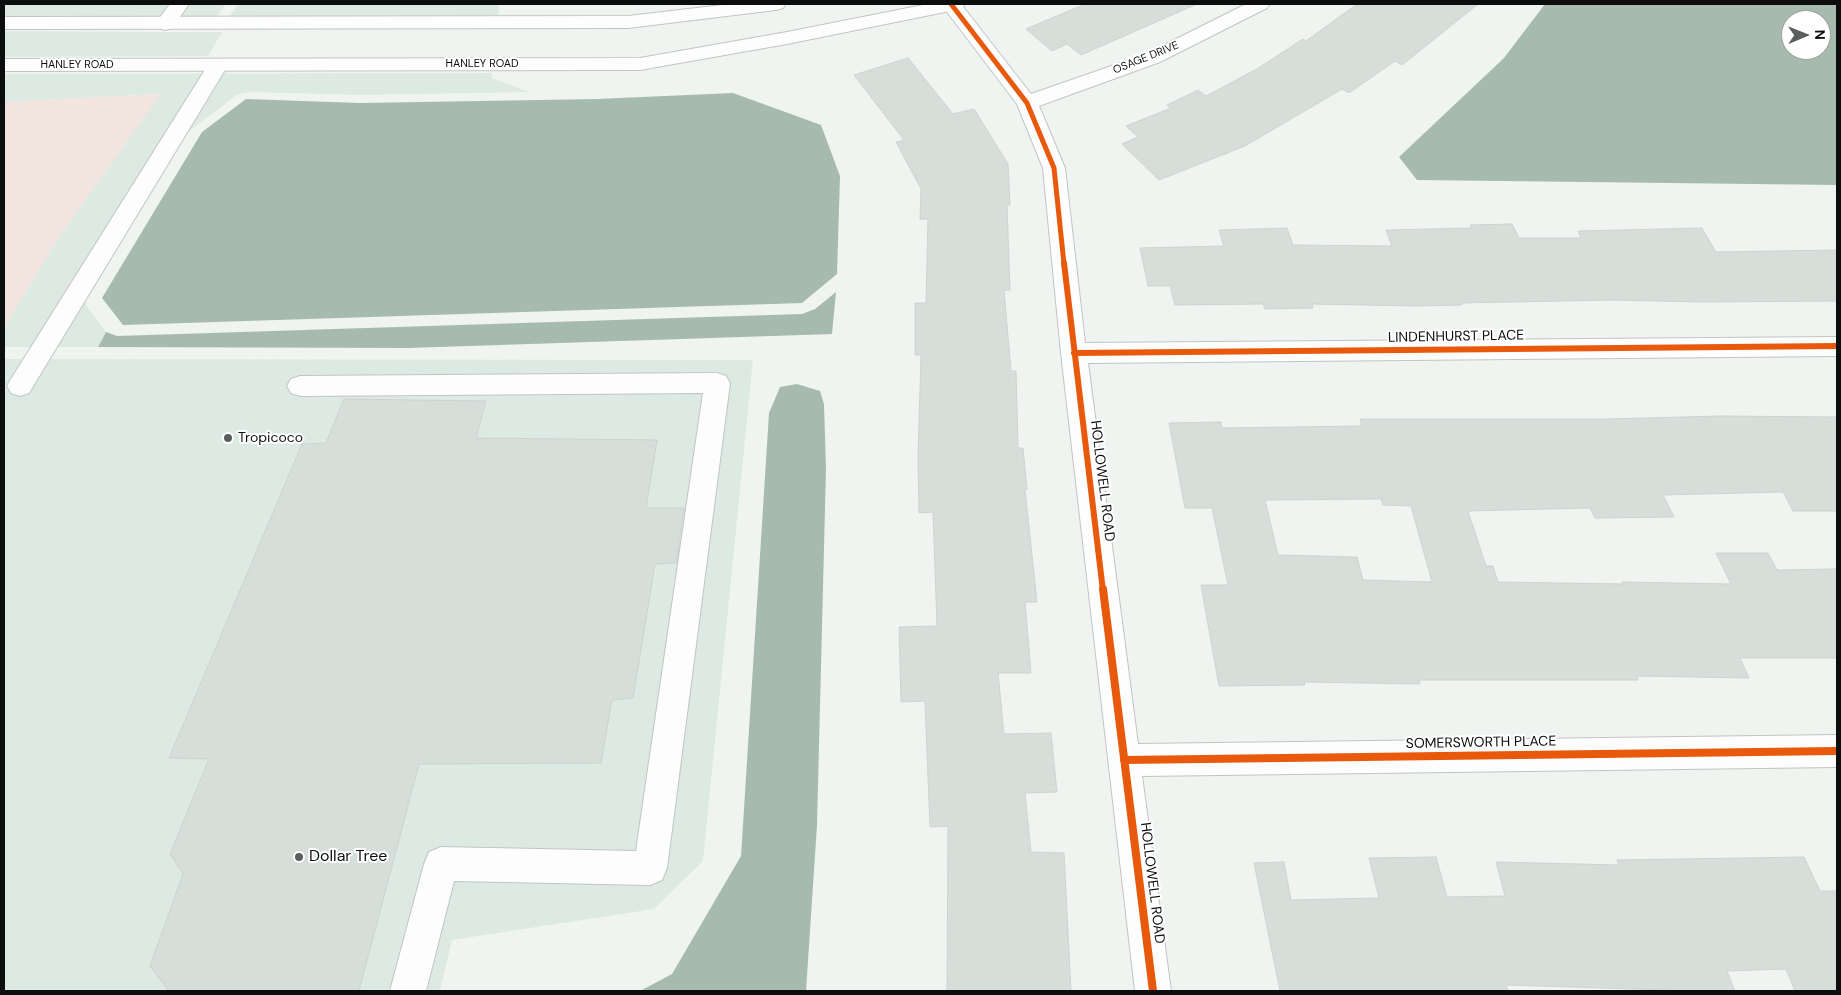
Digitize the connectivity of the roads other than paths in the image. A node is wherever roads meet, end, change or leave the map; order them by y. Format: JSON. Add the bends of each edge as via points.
{"nodes":[{"id":1,"x":179,"y":4,"type":"edge"},
{"id":2,"x":776,"y":4,"type":"edge"},
{"id":3,"x":952,"y":4,"type":"edge"},
{"id":4,"x":1260,"y":4,"type":"edge"},
{"id":5,"x":4,"y":23,"type":"edge"},
{"id":6,"x":165,"y":24,"type":"junction"},
{"id":7,"x":230,"y":44,"type":"junction"},
{"id":8,"x":4,"y":65,"type":"edge"},
{"id":9,"x":1027,"y":103,"type":"junction"},
{"id":10,"x":1837,"y":346,"type":"edge"},
{"id":11,"x":1074,"y":353,"type":"junction"},
{"id":12,"x":20,"y":386,"type":"dead end"},
{"id":13,"x":300,"y":386,"type":"dead end"},
{"id":14,"x":1837,"y":751,"type":"edge"},
{"id":15,"x":1124,"y":760,"type":"junction"},
{"id":16,"x":408,"y":991,"type":"edge"},
{"id":17,"x":1153,"y":991,"type":"edge"}],
"edges":[{"from":1,"to":6,"type":"street"},
{"from":2,"to":7,"type":"street","name":"HANLEY ROAD","via":[[628,22]]},
{"from":3,"to":7,"type":"street","name":"HANLEY ROAD","via":[[640,64]]},
{"from":3,"to":9,"type":"street","name":"HOLLOWELL ROAD"},
{"from":4,"to":9,"type":"street","name":"OSAGE DRIVE","via":[[1152,58]]},
{"from":5,"to":6,"type":"street","name":"HANLEY ROAD"},
{"from":6,"to":7,"type":"street","name":"HANLEY ROAD"},
{"from":7,"to":8,"type":"street","name":"HANLEY ROAD"},
{"from":7,"to":12,"type":"street"},
{"from":9,"to":11,"type":"street","name":"HOLLOWELL ROAD","via":[[1054,168]]},
{"from":10,"to":11,"type":"street","name":"LINDENHURST PLACE"},
{"from":11,"to":15,"type":"street","name":"HOLLOWELL ROAD"},
{"from":13,"to":16,"type":"street","via":[[717,383],[650,868],[441,864]]},
{"from":14,"to":15,"type":"street","name":"SOMERSWORTH PLACE"},
{"from":15,"to":17,"type":"street","name":"HOLLOWELL ROAD"}]}
